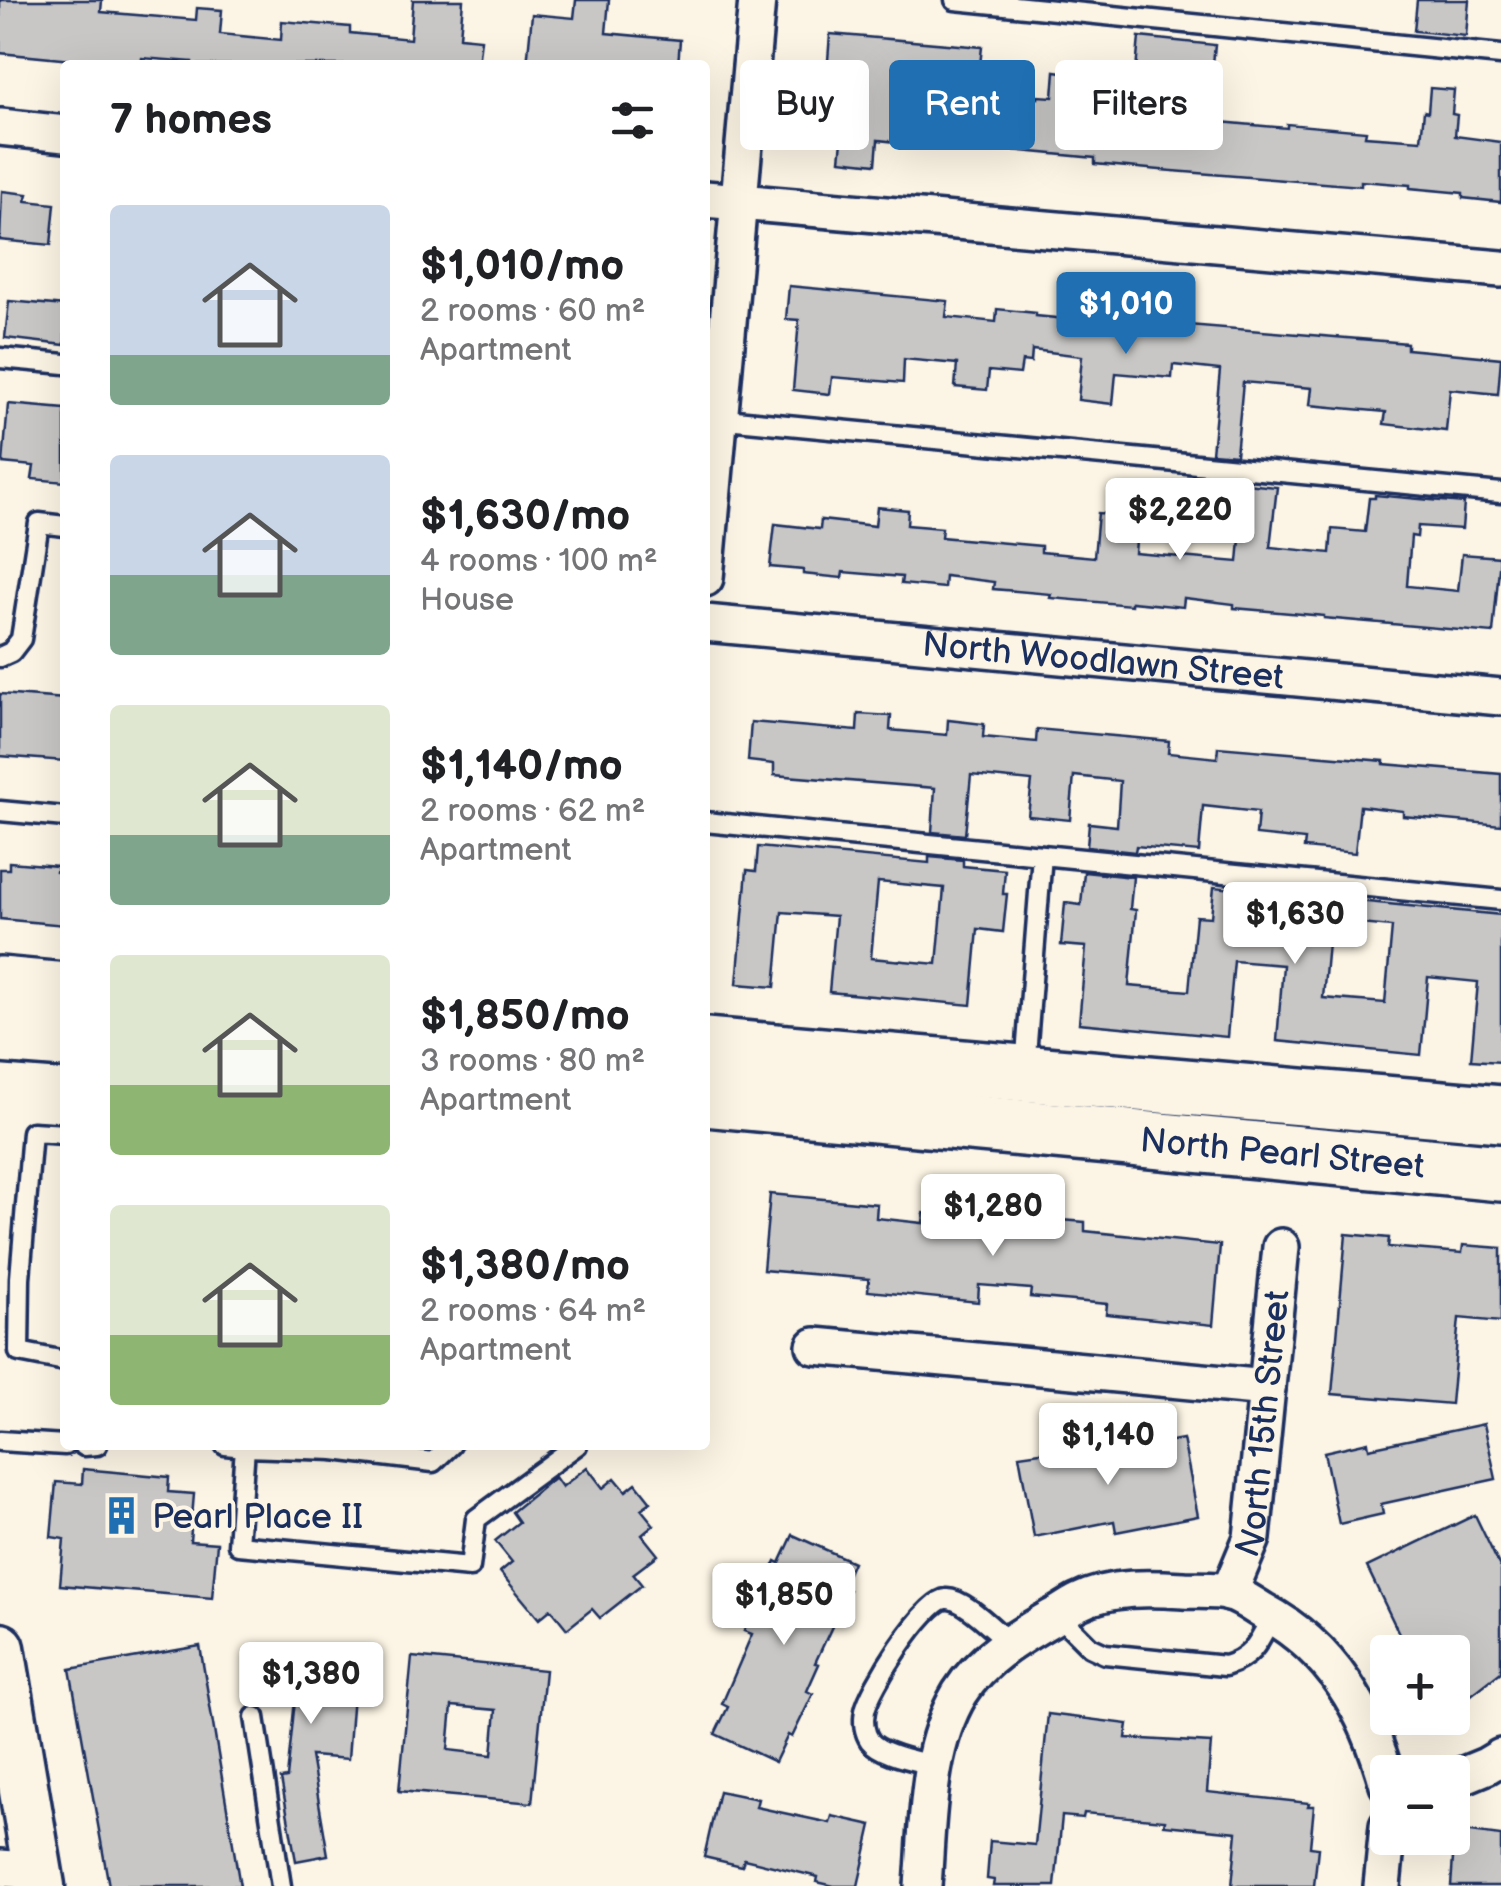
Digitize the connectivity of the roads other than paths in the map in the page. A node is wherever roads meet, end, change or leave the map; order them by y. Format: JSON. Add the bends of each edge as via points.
{"nodes":[{"id":1,"x":757,"y":0,"type":"edge"},
{"id":2,"x":955,"y":0,"type":"edge"},
{"id":3,"x":1501,"y":55,"type":"edge"},
{"id":4,"x":0,"y":127,"type":"edge"},
{"id":5,"x":60,"y":133,"type":"edge"},
{"id":6,"x":722,"y":201,"type":"edge"},
{"id":7,"x":1501,"y":269,"type":"edge"},
{"id":8,"x":0,"y":358,"type":"edge"},
{"id":9,"x":60,"y":364,"type":"edge"},
{"id":10,"x":712,"y":418,"type":"edge"},
{"id":11,"x":710,"y":464,"type":"edge"},
{"id":12,"x":1501,"y":493,"type":"edge"},
{"id":13,"x":60,"y":526,"type":"edge"},
{"id":14,"x":710,"y":623,"type":"edge"},
{"id":15,"x":0,"y":658,"type":"edge"},
{"id":16,"x":1501,"y":697,"type":"edge"},
{"id":17,"x":0,"y":811,"type":"edge"},
{"id":18,"x":60,"y":817,"type":"edge"},
{"id":19,"x":710,"y":822,"type":"edge"},
{"id":20,"x":1042,"y":855,"type":"junction"},
{"id":21,"x":1501,"y":900,"type":"edge"},
{"id":22,"x":0,"y":986,"type":"edge"},
{"id":23,"x":60,"y":991,"type":"edge"},
{"id":24,"x":0,"y":1034,"type":"edge"},
{"id":25,"x":60,"y":1040,"type":"edge"},
{"id":26,"x":710,"y":1046,"type":"edge"},
{"id":27,"x":1024,"y":1074,"type":"junction"},
{"id":28,"x":710,"y":1098,"type":"edge"},
{"id":29,"x":1501,"y":1114,"type":"edge"},
{"id":30,"x":60,"y":1134,"type":"edge"},
{"id":31,"x":1501,"y":1173,"type":"edge"},
{"id":32,"x":1281,"y":1247,"type":"dead end"},
{"id":33,"x":815,"y":1346,"type":"dead end"},
{"id":34,"x":60,"y":1360,"type":"edge"},
{"id":35,"x":1267,"y":1388,"type":"junction"},
{"id":36,"x":0,"y":1441,"type":"edge"},
{"id":37,"x":60,"y":1445,"type":"edge"},
{"id":38,"x":245,"y":1450,"type":"edge"},
{"id":39,"x":348,"y":1450,"type":"edge"},
{"id":40,"x":446,"y":1450,"type":"edge"},
{"id":41,"x":570,"y":1450,"type":"edge"},
{"id":42,"x":1229,"y":1592,"type":"junction"},
{"id":43,"x":1272,"y":1616,"type":"junction"},
{"id":44,"x":1032,"y":1629,"type":"junction"},
{"id":45,"x":0,"y":1648,"type":"edge"},
{"id":46,"x":255,"y":1716,"type":"dead end"},
{"id":47,"x":1378,"y":1755,"type":"edge"},
{"id":48,"x":1501,"y":1757,"type":"edge"},
{"id":49,"x":935,"y":1766,"type":"junction"},
{"id":50,"x":1470,"y":1773,"type":"edge"},
{"id":51,"x":1385,"y":1855,"type":"edge"},
{"id":52,"x":26,"y":1875,"type":"edge"},
{"id":53,"x":281,"y":1886,"type":"edge"},
{"id":54,"x":922,"y":1886,"type":"edge"},
{"id":55,"x":1382,"y":1886,"type":"edge"}],
"edges":[{"from":1,"to":6,"type":"street"},
{"from":2,"to":3,"type":"lane"},
{"from":4,"to":5,"type":"street"},
{"from":6,"to":7,"type":"street"},
{"from":6,"to":10,"type":"street"},
{"from":8,"to":9,"type":"lane"},
{"from":10,"to":11,"type":"street"},
{"from":10,"to":12,"type":"lane"},
{"from":13,"to":15,"type":"lane","via":[[38,524],[21,639]]},
{"from":14,"to":16,"type":"street","name":"North Woodlawn Street"},
{"from":17,"to":18,"type":"lane"},
{"from":19,"to":20,"type":"lane"},
{"from":20,"to":21,"type":"lane"},
{"from":20,"to":27,"type":"lane"},
{"from":22,"to":23,"type":"main road"},
{"from":24,"to":25,"type":"main road"},
{"from":26,"to":27,"type":"main road","name":"North Pearl Street"},
{"from":27,"to":29,"type":"main road","name":"North Pearl Street"},
{"from":28,"to":31,"type":"main road","name":"North Pearl Street"},
{"from":30,"to":34,"type":"lane","via":[[32,1132],[19,1334],[19,1352]]},
{"from":32,"to":35,"type":"street","name":"North 15th Street"},
{"from":33,"to":35,"type":"street"},
{"from":35,"to":42,"type":"street","name":"North 15th Street","via":[[1252,1538]]},
{"from":36,"to":37,"type":"lane"},
{"from":38,"to":41,"type":"lane","via":[[238,1545],[470,1566],[476,1519]]},
{"from":39,"to":40,"type":"lane","via":[[433,1462]]},
{"from":42,"to":43,"type":"street"},
{"from":42,"to":44,"type":"street","via":[[1108,1592]]},
{"from":43,"to":44,"type":"lane","via":[[1254,1649],[1225,1666],[1104,1654]]},
{"from":43,"to":47,"type":"street","via":[[1331,1665]]},
{"from":44,"to":49,"type":"street","via":[[958,1695]]},
{"from":44,"to":49,"type":"lane","via":[[940,1599],[898,1649],[870,1693],[867,1736],[882,1750]]},
{"from":45,"to":52,"type":"street"},
{"from":46,"to":53,"type":"lane"},
{"from":48,"to":50,"type":"street"},
{"from":49,"to":54,"type":"street"},
{"from":51,"to":55,"type":"street"}]}
